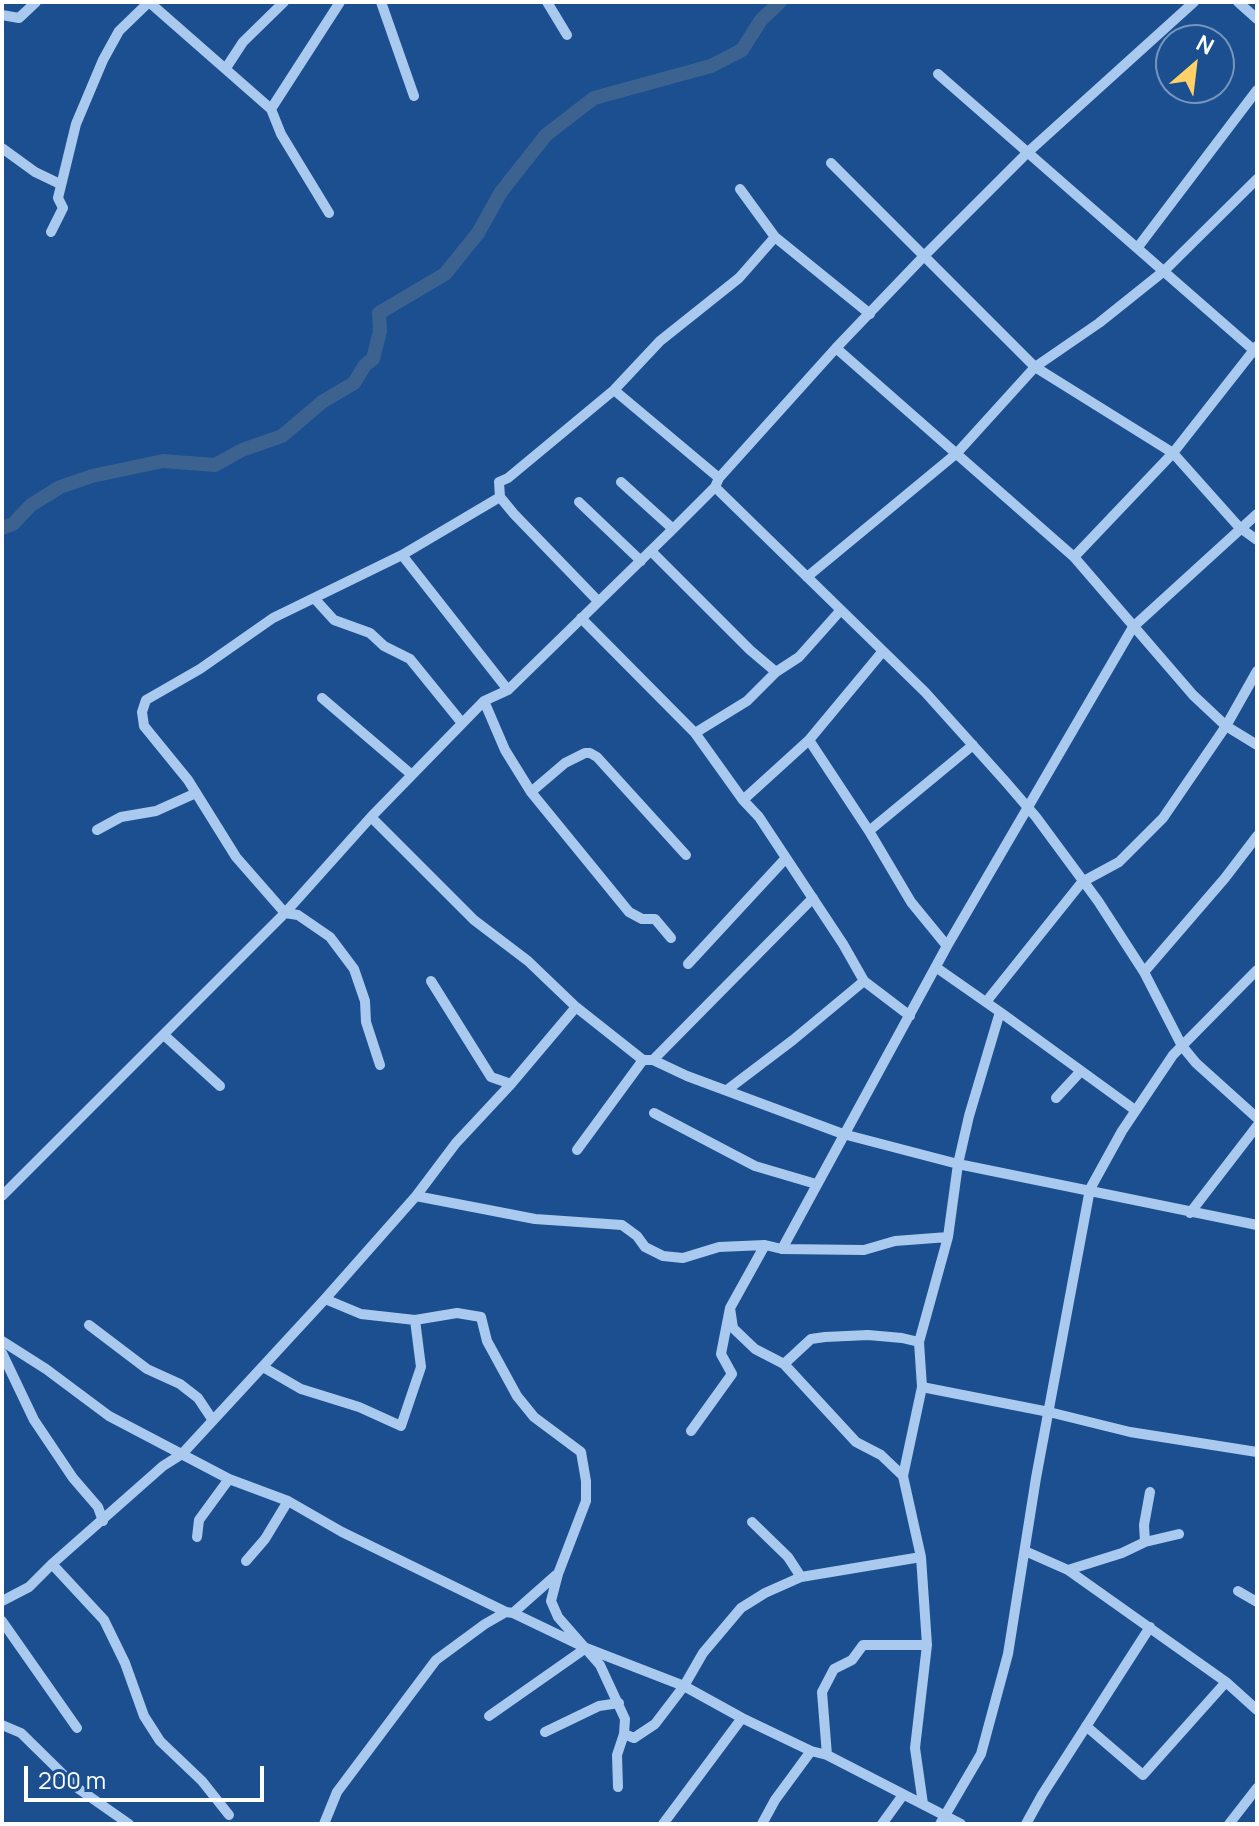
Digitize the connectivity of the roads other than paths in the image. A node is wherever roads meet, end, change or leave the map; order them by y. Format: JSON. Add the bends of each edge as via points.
{"nodes":[{"id":1,"x":36,"y":2,"type":"edge"},
{"id":2,"x":149,"y":2,"type":"edge"},
{"id":3,"x":284,"y":2,"type":"edge"},
{"id":4,"x":340,"y":2,"type":"edge"},
{"id":5,"x":381,"y":2,"type":"edge"},
{"id":6,"x":547,"y":2,"type":"edge"},
{"id":7,"x":1194,"y":2,"type":"edge"},
{"id":8,"x":1238,"y":2,"type":"edge"},
{"id":9,"x":2,"y":15,"type":"edge"},
{"id":10,"x":1257,"y":19,"type":"edge"},
{"id":11,"x":567,"y":35,"type":"dead end"},
{"id":12,"x":226,"y":68,"type":"junction"},
{"id":13,"x":938,"y":74,"type":"dead end"},
{"id":14,"x":1257,"y":90,"type":"edge"},
{"id":15,"x":414,"y":96,"type":"dead end"},
{"id":16,"x":271,"y":109,"type":"junction"},
{"id":17,"x":2,"y":148,"type":"edge"},
{"id":18,"x":1027,"y":153,"type":"junction"},
{"id":19,"x":831,"y":163,"type":"dead end"},
{"id":20,"x":1257,"y":179,"type":"edge"},
{"id":21,"x":60,"y":184,"type":"junction"},
{"id":22,"x":740,"y":189,"type":"dead end"},
{"id":23,"x":329,"y":213,"type":"dead end"},
{"id":24,"x":51,"y":232,"type":"dead end"},
{"id":25,"x":775,"y":237,"type":"junction"},
{"id":26,"x":1138,"y":247,"type":"junction"},
{"id":27,"x":924,"y":256,"type":"junction"},
{"id":28,"x":1164,"y":271,"type":"junction"},
{"id":29,"x":870,"y":314,"type":"junction"},
{"id":30,"x":836,"y":348,"type":"junction"},
{"id":31,"x":1256,"y":350,"type":"edge"},
{"id":32,"x":1035,"y":367,"type":"junction"},
{"id":33,"x":614,"y":390,"type":"junction"},
{"id":34,"x":957,"y":453,"type":"junction"},
{"id":35,"x":1173,"y":453,"type":"junction"},
{"id":36,"x":621,"y":482,"type":"dead end"},
{"id":37,"x":717,"y":482,"type":"junction"},
{"id":38,"x":500,"y":497,"type":"junction"},
{"id":39,"x":579,"y":502,"type":"dead end"},
{"id":40,"x":1257,"y":514,"type":"edge"},
{"id":41,"x":1239,"y":527,"type":"junction"},
{"id":42,"x":673,"y":529,"type":"junction"},
{"id":43,"x":1257,"y":540,"type":"edge"},
{"id":44,"x":651,"y":551,"type":"junction"},
{"id":45,"x":402,"y":555,"type":"junction"},
{"id":46,"x":1074,"y":557,"type":"junction"},
{"id":47,"x":641,"y":561,"type":"junction"},
{"id":48,"x":807,"y":577,"type":"junction"},
{"id":49,"x":314,"y":598,"type":"junction"},
{"id":50,"x":598,"y":601,"type":"junction"},
{"id":51,"x":840,"y":611,"type":"junction"},
{"id":52,"x":581,"y":618,"type":"junction"},
{"id":53,"x":1133,"y":627,"type":"junction"},
{"id":54,"x":883,"y":651,"type":"junction"},
{"id":55,"x":1257,"y":671,"type":"edge"},
{"id":56,"x":776,"y":672,"type":"junction"},
{"id":57,"x":508,"y":690,"type":"junction"},
{"id":58,"x":322,"y":698,"type":"dead end"},
{"id":59,"x":484,"y":701,"type":"junction"},
{"id":60,"x":462,"y":723,"type":"junction"},
{"id":61,"x":1226,"y":726,"type":"junction"},
{"id":62,"x":695,"y":733,"type":"junction"},
{"id":63,"x":809,"y":740,"type":"junction"},
{"id":64,"x":973,"y":745,"type":"junction"},
{"id":65,"x":1257,"y":745,"type":"edge"},
{"id":66,"x":412,"y":775,"type":"junction"},
{"id":67,"x":531,"y":792,"type":"junction"},
{"id":68,"x":196,"y":793,"type":"junction"},
{"id":69,"x":743,"y":800,"type":"junction"},
{"id":70,"x":1027,"y":807,"type":"junction"},
{"id":71,"x":371,"y":817,"type":"junction"},
{"id":72,"x":97,"y":830,"type":"dead end"},
{"id":73,"x":869,"y":831,"type":"junction"},
{"id":74,"x":1257,"y":836,"type":"edge"},
{"id":75,"x":686,"y":855,"type":"dead end"},
{"id":76,"x":786,"y":858,"type":"junction"},
{"id":77,"x":1082,"y":882,"type":"junction"},
{"id":78,"x":813,"y":898,"type":"junction"},
{"id":79,"x":285,"y":913,"type":"junction"},
{"id":80,"x":671,"y":938,"type":"dead end"},
{"id":81,"x":947,"y":946,"type":"junction"},
{"id":82,"x":688,"y":964,"type":"dead end"},
{"id":83,"x":937,"y":968,"type":"junction"},
{"id":84,"x":1257,"y":970,"type":"edge"},
{"id":85,"x":1144,"y":972,"type":"junction"},
{"id":86,"x":431,"y":981,"type":"dead end"},
{"id":87,"x":864,"y":981,"type":"junction"},
{"id":88,"x":986,"y":1002,"type":"junction"},
{"id":89,"x":576,"y":1007,"type":"junction"},
{"id":90,"x":1000,"y":1012,"type":"junction"},
{"id":91,"x":910,"y":1016,"type":"junction"},
{"id":92,"x":164,"y":1035,"type":"junction"},
{"id":93,"x":1182,"y":1046,"type":"junction"},
{"id":94,"x":648,"y":1060,"type":"junction"},
{"id":95,"x":380,"y":1065,"type":"dead end"},
{"id":96,"x":1081,"y":1071,"type":"junction"},
{"id":97,"x":511,"y":1084,"type":"junction"},
{"id":98,"x":220,"y":1086,"type":"dead end"},
{"id":99,"x":727,"y":1090,"type":"junction"},
{"id":100,"x":1056,"y":1098,"type":"dead end"},
{"id":101,"x":1135,"y":1110,"type":"junction"},
{"id":102,"x":654,"y":1113,"type":"dead end"},
{"id":103,"x":1257,"y":1118,"type":"edge"},
{"id":104,"x":1257,"y":1126,"type":"edge"},
{"id":105,"x":843,"y":1134,"type":"junction"},
{"id":106,"x":577,"y":1150,"type":"dead end"},
{"id":107,"x":958,"y":1164,"type":"junction"},
{"id":108,"x":816,"y":1184,"type":"junction"},
{"id":109,"x":1090,"y":1189,"type":"junction"},
{"id":110,"x":2,"y":1196,"type":"edge"},
{"id":111,"x":416,"y":1196,"type":"junction"},
{"id":112,"x":1190,"y":1213,"type":"junction"},
{"id":113,"x":1257,"y":1225,"type":"edge"},
{"id":114,"x":948,"y":1237,"type":"junction"},
{"id":115,"x":765,"y":1245,"type":"junction"},
{"id":116,"x":782,"y":1249,"type":"junction"},
{"id":117,"x":325,"y":1299,"type":"junction"},
{"id":118,"x":730,"y":1308,"type":"junction"},
{"id":119,"x":415,"y":1320,"type":"junction"},
{"id":120,"x":89,"y":1325,"type":"dead end"},
{"id":121,"x":2,"y":1341,"type":"edge"},
{"id":122,"x":919,"y":1342,"type":"junction"},
{"id":123,"x":2,"y":1353,"type":"edge"},
{"id":124,"x":784,"y":1364,"type":"junction"},
{"id":125,"x":263,"y":1367,"type":"junction"},
{"id":126,"x":922,"y":1387,"type":"junction"},
{"id":127,"x":1049,"y":1412,"type":"junction"},
{"id":128,"x":212,"y":1419,"type":"junction"},
{"id":129,"x":691,"y":1431,"type":"dead end"},
{"id":130,"x":1257,"y":1452,"type":"edge"},
{"id":131,"x":182,"y":1454,"type":"junction"},
{"id":132,"x":903,"y":1476,"type":"junction"},
{"id":133,"x":229,"y":1479,"type":"junction"},
{"id":134,"x":1150,"y":1492,"type":"dead end"},
{"id":135,"x":288,"y":1501,"type":"junction"},
{"id":136,"x":103,"y":1521,"type":"junction"},
{"id":137,"x":752,"y":1522,"type":"dead end"},
{"id":138,"x":1179,"y":1534,"type":"dead end"},
{"id":139,"x":197,"y":1537,"type":"dead end"},
{"id":140,"x":1145,"y":1542,"type":"junction"},
{"id":141,"x":1025,"y":1551,"type":"junction"},
{"id":142,"x":921,"y":1557,"type":"junction"},
{"id":143,"x":246,"y":1561,"type":"dead end"},
{"id":144,"x":52,"y":1564,"type":"junction"},
{"id":145,"x":1068,"y":1570,"type":"junction"},
{"id":146,"x":558,"y":1574,"type":"junction"},
{"id":147,"x":801,"y":1577,"type":"junction"},
{"id":148,"x":1238,"y":1591,"type":"dead end"},
{"id":149,"x":2,"y":1601,"type":"edge"},
{"id":150,"x":1257,"y":1602,"type":"edge"},
{"id":151,"x":510,"y":1613,"type":"junction"},
{"id":152,"x":2,"y":1621,"type":"edge"},
{"id":153,"x":1150,"y":1627,"type":"junction"},
{"id":154,"x":927,"y":1645,"type":"junction"},
{"id":155,"x":586,"y":1648,"type":"junction"},
{"id":156,"x":1226,"y":1682,"type":"junction"},
{"id":157,"x":684,"y":1686,"type":"junction"},
{"id":158,"x":619,"y":1703,"type":"junction"},
{"id":159,"x":1257,"y":1710,"type":"edge"},
{"id":160,"x":489,"y":1716,"type":"dead end"},
{"id":161,"x":742,"y":1718,"type":"junction"},
{"id":162,"x":2,"y":1725,"type":"edge"},
{"id":163,"x":1086,"y":1726,"type":"junction"},
{"id":164,"x":77,"y":1728,"type":"dead end"},
{"id":165,"x":545,"y":1732,"type":"dead end"},
{"id":166,"x":624,"y":1734,"type":"junction"},
{"id":167,"x":811,"y":1751,"type":"junction"},
{"id":168,"x":827,"y":1755,"type":"junction"},
{"id":169,"x":618,"y":1787,"type":"dead end"},
{"id":170,"x":1257,"y":1788,"type":"edge"},
{"id":171,"x":903,"y":1795,"type":"junction"},
{"id":172,"x":923,"y":1804,"type":"junction"},
{"id":173,"x":229,"y":1815,"type":"dead end"},
{"id":174,"x":943,"y":1820,"type":"edge"},
{"id":175,"x":129,"y":1824,"type":"edge"},
{"id":176,"x":324,"y":1824,"type":"edge"},
{"id":177,"x":663,"y":1824,"type":"edge"},
{"id":178,"x":762,"y":1824,"type":"edge"},
{"id":179,"x":882,"y":1824,"type":"edge"},
{"id":180,"x":961,"y":1824,"type":"edge"},
{"id":181,"x":1026,"y":1824,"type":"edge"},
{"id":182,"x":1229,"y":1824,"type":"edge"}],
"edges":[{"from":1,"to":9,"type":"street","via":[[19,18]]},
{"from":2,"to":12,"type":"street"},
{"from":2,"to":21,"type":"street","via":[[119,31],[103,60],[76,124]]},
{"from":3,"to":12,"type":"street","via":[[243,42]]},
{"from":4,"to":16,"type":"street"},
{"from":5,"to":15,"type":"street"},
{"from":6,"to":11,"type":"street"},
{"from":7,"to":18,"type":"street"},
{"from":8,"to":10,"type":"street"},
{"from":12,"to":16,"type":"street"},
{"from":13,"to":18,"type":"street"},
{"from":14,"to":26,"type":"street"},
{"from":16,"to":23,"type":"street"},
{"from":17,"to":21,"type":"street"},
{"from":18,"to":26,"type":"street"},
{"from":18,"to":27,"type":"street"},
{"from":19,"to":27,"type":"street"},
{"from":20,"to":28,"type":"street"},
{"from":21,"to":24,"type":"street","via":[[63,208]]},
{"from":22,"to":25,"type":"street"},
{"from":25,"to":29,"type":"street"},
{"from":25,"to":33,"type":"street","via":[[739,278],[660,341]]},
{"from":26,"to":28,"type":"street"},
{"from":27,"to":29,"type":"street"},
{"from":27,"to":32,"type":"street"},
{"from":28,"to":31,"type":"street"},
{"from":28,"to":32,"type":"street"},
{"from":29,"to":30,"type":"street"},
{"from":30,"to":34,"type":"street"},
{"from":30,"to":37,"type":"street"},
{"from":31,"to":35,"type":"street"},
{"from":32,"to":34,"type":"street"},
{"from":32,"to":35,"type":"street"},
{"from":33,"to":37,"type":"street"},
{"from":33,"to":38,"type":"street","via":[[499,482]]},
{"from":34,"to":46,"type":"street"},
{"from":34,"to":48,"type":"street"},
{"from":35,"to":41,"type":"street"},
{"from":35,"to":46,"type":"street"},
{"from":36,"to":42,"type":"street"},
{"from":37,"to":42,"type":"street"},
{"from":37,"to":48,"type":"street"},
{"from":38,"to":45,"type":"street"},
{"from":38,"to":50,"type":"street"},
{"from":39,"to":47,"type":"street"},
{"from":40,"to":41,"type":"street"},
{"from":41,"to":43,"type":"street"},
{"from":41,"to":53,"type":"street"},
{"from":42,"to":44,"type":"street"},
{"from":44,"to":47,"type":"street"},
{"from":44,"to":56,"type":"street"},
{"from":45,"to":49,"type":"street"},
{"from":45,"to":57,"type":"street"},
{"from":46,"to":53,"type":"street"},
{"from":47,"to":50,"type":"street"},
{"from":48,"to":51,"type":"street"},
{"from":49,"to":60,"type":"street","via":[[334,620],[370,633],[410,659]]},
{"from":49,"to":68,"type":"street","via":[[273,618],[146,700],[144,726]]},
{"from":50,"to":52,"type":"street"},
{"from":51,"to":54,"type":"street"},
{"from":51,"to":56,"type":"street","via":[[799,657]]},
{"from":52,"to":57,"type":"street"},
{"from":52,"to":62,"type":"street"},
{"from":53,"to":61,"type":"street"},
{"from":53,"to":70,"type":"street"},
{"from":54,"to":63,"type":"street"},
{"from":54,"to":64,"type":"street"},
{"from":55,"to":61,"type":"street"},
{"from":56,"to":62,"type":"street","via":[[747,701]]},
{"from":57,"to":59,"type":"street"},
{"from":58,"to":66,"type":"street"},
{"from":59,"to":60,"type":"street"},
{"from":59,"to":67,"type":"street"},
{"from":60,"to":66,"type":"street"},
{"from":61,"to":65,"type":"street"},
{"from":61,"to":77,"type":"street","via":[[1163,818],[1119,862]]},
{"from":62,"to":69,"type":"street"},
{"from":63,"to":69,"type":"street"},
{"from":63,"to":73,"type":"street"},
{"from":64,"to":70,"type":"street"},
{"from":64,"to":73,"type":"street"},
{"from":66,"to":71,"type":"street"},
{"from":67,"to":75,"type":"street","via":[[565,763],[590,753]]},
{"from":67,"to":80,"type":"street","via":[[629,912],[655,919]]},
{"from":68,"to":72,"type":"street"},
{"from":68,"to":79,"type":"street","via":[[236,857]]},
{"from":69,"to":76,"type":"street"},
{"from":70,"to":77,"type":"street"},
{"from":70,"to":81,"type":"street"},
{"from":71,"to":79,"type":"street"},
{"from":71,"to":89,"type":"street","via":[[474,920]]},
{"from":73,"to":81,"type":"street","via":[[911,902]]},
{"from":74,"to":85,"type":"street"},
{"from":76,"to":78,"type":"street"},
{"from":76,"to":82,"type":"street"},
{"from":77,"to":85,"type":"street"},
{"from":77,"to":88,"type":"street"},
{"from":78,"to":87,"type":"street"},
{"from":78,"to":94,"type":"street"},
{"from":79,"to":92,"type":"street"},
{"from":79,"to":95,"type":"street","via":[[298,915],[330,937],[354,969]]},
{"from":81,"to":83,"type":"street"},
{"from":83,"to":88,"type":"street"},
{"from":83,"to":91,"type":"street"},
{"from":84,"to":93,"type":"street"},
{"from":85,"to":93,"type":"street"},
{"from":86,"to":97,"type":"street","via":[[491,1077]]},
{"from":87,"to":91,"type":"street"},
{"from":87,"to":99,"type":"street"},
{"from":88,"to":90,"type":"street"},
{"from":89,"to":94,"type":"street"},
{"from":89,"to":97,"type":"street"},
{"from":90,"to":96,"type":"street"},
{"from":90,"to":107,"type":"street"},
{"from":91,"to":105,"type":"street"},
{"from":92,"to":98,"type":"street"},
{"from":92,"to":110,"type":"street"},
{"from":93,"to":101,"type":"street"},
{"from":93,"to":103,"type":"street"},
{"from":94,"to":99,"type":"street"},
{"from":94,"to":106,"type":"street"},
{"from":96,"to":100,"type":"street"},
{"from":96,"to":101,"type":"street"},
{"from":97,"to":111,"type":"street"},
{"from":99,"to":105,"type":"street"},
{"from":101,"to":109,"type":"street"},
{"from":102,"to":108,"type":"street","via":[[755,1166]]},
{"from":104,"to":112,"type":"street"},
{"from":105,"to":107,"type":"street"},
{"from":105,"to":108,"type":"street"},
{"from":107,"to":109,"type":"street"},
{"from":107,"to":114,"type":"street"},
{"from":108,"to":116,"type":"street"},
{"from":109,"to":112,"type":"street"},
{"from":109,"to":127,"type":"street"},
{"from":111,"to":115,"type":"street","via":[[535,1219],[622,1225],[663,1256],[683,1258],[719,1247]]},
{"from":111,"to":117,"type":"street"},
{"from":112,"to":113,"type":"street"},
{"from":114,"to":116,"type":"street","via":[[895,1241],[864,1250]]},
{"from":114,"to":122,"type":"street"},
{"from":115,"to":116,"type":"street"},
{"from":115,"to":118,"type":"street"},
{"from":117,"to":119,"type":"street","via":[[351,1312]]},
{"from":117,"to":125,"type":"street"},
{"from":118,"to":124,"type":"street","via":[[733,1328],[755,1349]]},
{"from":118,"to":129,"type":"street","via":[[721,1354],[732,1374]]},
{"from":119,"to":125,"type":"street","via":[[421,1367],[401,1426],[301,1389]]},
{"from":119,"to":146,"type":"street","via":[[457,1313],[481,1317],[487,1341],[517,1396],[534,1417],[581,1452],[586,1501]]},
{"from":120,"to":128,"type":"street","via":[[147,1369],[180,1384]]},
{"from":121,"to":131,"type":"street","via":[[109,1416]]},
{"from":122,"to":124,"type":"street","via":[[868,1335],[811,1339]]},
{"from":122,"to":126,"type":"street"},
{"from":123,"to":136,"type":"street","via":[[34,1420]]},
{"from":124,"to":132,"type":"street","via":[[856,1442],[881,1455]]},
{"from":125,"to":128,"type":"street"},
{"from":126,"to":127,"type":"street"},
{"from":126,"to":132,"type":"street"},
{"from":127,"to":130,"type":"street","via":[[1130,1432]]},
{"from":127,"to":141,"type":"street"},
{"from":128,"to":131,"type":"street"},
{"from":131,"to":133,"type":"street"},
{"from":131,"to":136,"type":"street"},
{"from":132,"to":142,"type":"street"},
{"from":133,"to":135,"type":"street"},
{"from":133,"to":139,"type":"street","via":[[199,1520]]},
{"from":134,"to":140,"type":"street"},
{"from":135,"to":143,"type":"street"},
{"from":135,"to":151,"type":"street"},
{"from":136,"to":144,"type":"street"},
{"from":137,"to":147,"type":"street"},
{"from":138,"to":140,"type":"street"},
{"from":140,"to":145,"type":"street"},
{"from":141,"to":145,"type":"street"},
{"from":141,"to":174,"type":"street","via":[[1008,1654],[981,1754]]},
{"from":142,"to":147,"type":"street"},
{"from":142,"to":154,"type":"street"},
{"from":144,"to":149,"type":"street","via":[[29,1587]]},
{"from":144,"to":173,"type":"street","via":[[104,1620],[144,1716],[160,1741]]},
{"from":145,"to":153,"type":"street"},
{"from":146,"to":151,"type":"street"},
{"from":146,"to":155,"type":"street","via":[[551,1601]]},
{"from":147,"to":157,"type":"street","via":[[741,1608],[703,1653]]},
{"from":148,"to":150,"type":"street"},
{"from":151,"to":155,"type":"street"},
{"from":151,"to":176,"type":"street","via":[[485,1624],[436,1660],[337,1792]]},
{"from":152,"to":164,"type":"street"},
{"from":153,"to":156,"type":"street"},
{"from":153,"to":163,"type":"street"},
{"from":154,"to":168,"type":"street","via":[[863,1645],[852,1660],[834,1669],[822,1692]]},
{"from":154,"to":172,"type":"street","via":[[915,1748]]},
{"from":155,"to":157,"type":"street"},
{"from":155,"to":158,"type":"street"},
{"from":155,"to":160,"type":"street"},
{"from":156,"to":159,"type":"street"},
{"from":156,"to":163,"type":"street","via":[[1143,1775]]},
{"from":157,"to":161,"type":"street"},
{"from":157,"to":166,"type":"street","via":[[655,1724],[634,1738]]},
{"from":158,"to":165,"type":"street","via":[[599,1706]]},
{"from":158,"to":166,"type":"street"},
{"from":161,"to":167,"type":"street"},
{"from":161,"to":177,"type":"street"},
{"from":162,"to":175,"type":"street","via":[[21,1733],[76,1787]]},
{"from":163,"to":181,"type":"street"},
{"from":166,"to":169,"type":"street","via":[[617,1755]]},
{"from":167,"to":168,"type":"street"},
{"from":167,"to":178,"type":"street"},
{"from":168,"to":171,"type":"street"},
{"from":170,"to":182,"type":"street"},
{"from":171,"to":172,"type":"street"},
{"from":171,"to":179,"type":"street"},
{"from":172,"to":174,"type":"street"},
{"from":174,"to":180,"type":"street"}]}
